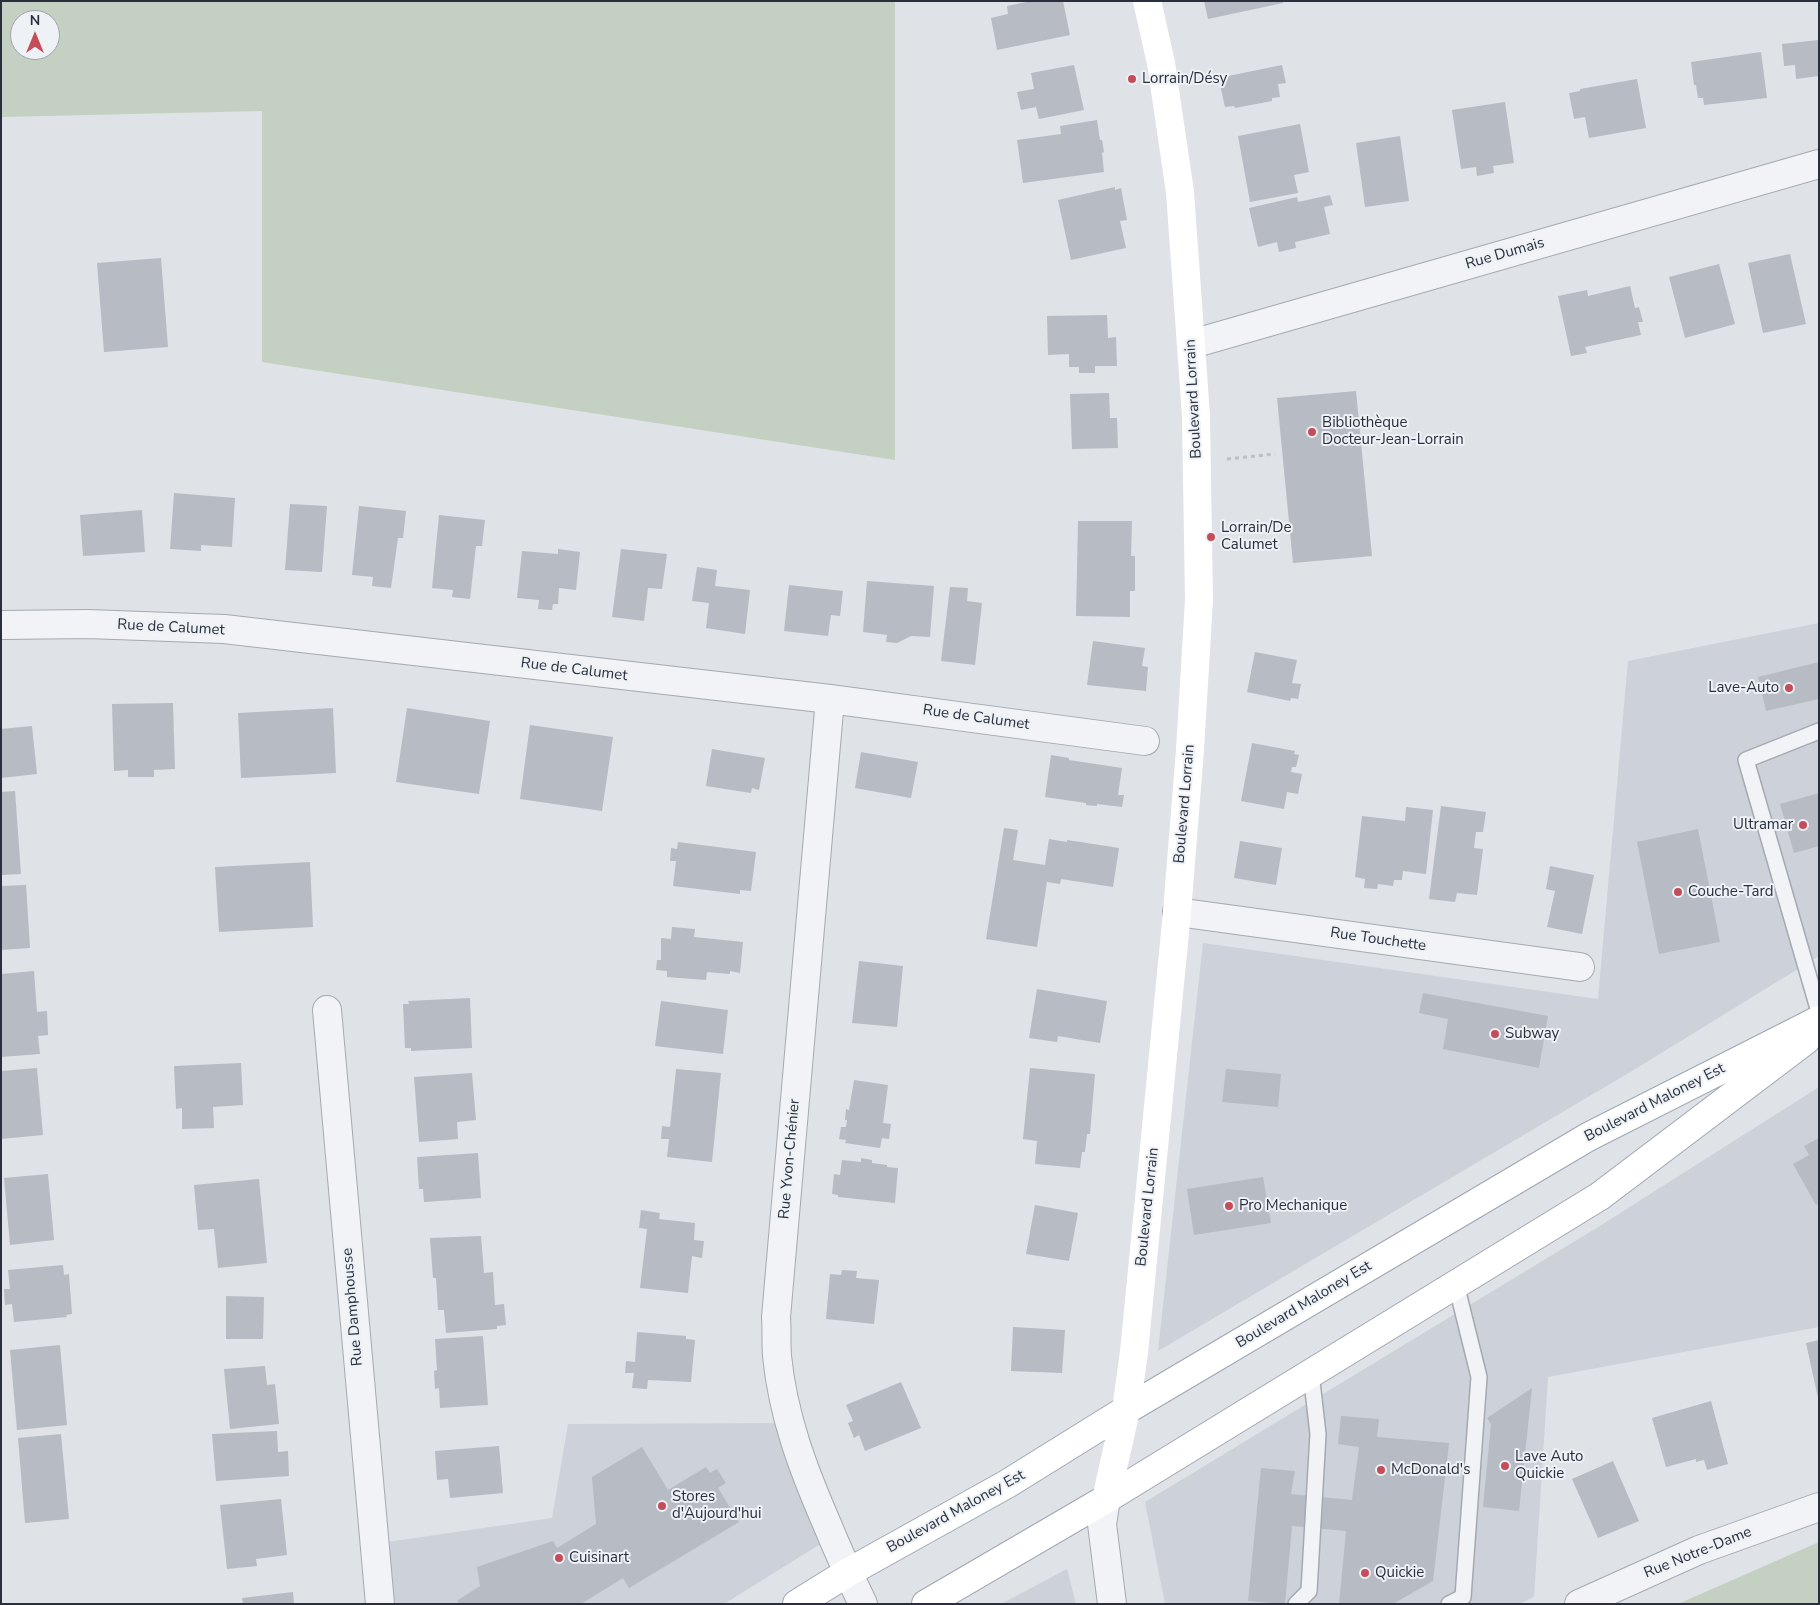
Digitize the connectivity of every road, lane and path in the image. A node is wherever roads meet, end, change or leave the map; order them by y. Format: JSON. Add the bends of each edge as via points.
{"nodes":[{"id":1,"x":1147,"y":1,"type":"edge"},
{"id":2,"x":1819,"y":164,"type":"edge"},
{"id":3,"x":1192,"y":344,"type":"junction"},
{"id":4,"x":1275,"y":454,"type":"dead end"},
{"id":5,"x":1197,"y":462,"type":"junction"},
{"id":6,"x":1,"y":625,"type":"edge"},
{"id":7,"x":830,"y":699,"type":"junction"},
{"id":8,"x":1819,"y":731,"type":"edge"},
{"id":9,"x":1145,"y":741,"type":"dead end"},
{"id":10,"x":1177,"y":912,"type":"junction"},
{"id":11,"x":1580,"y":967,"type":"dead end"},
{"id":12,"x":327,"y":1010,"type":"dead end"},
{"id":13,"x":1819,"y":1012,"type":"edge"},
{"id":14,"x":1819,"y":1020,"type":"edge"},
{"id":15,"x":1819,"y":1031,"type":"edge"},
{"id":16,"x":1456,"y":1284,"type":"junction"},
{"id":17,"x":1311,"y":1373,"type":"junction"},
{"id":18,"x":1126,"y":1410,"type":"junction"},
{"id":19,"x":1106,"y":1499,"type":"junction"},
{"id":20,"x":1819,"y":1507,"type":"edge"},
{"id":21,"x":847,"y":1573,"type":"junction"},
{"id":22,"x":380,"y":1604,"type":"edge"},
{"id":23,"x":796,"y":1604,"type":"edge"},
{"id":24,"x":863,"y":1604,"type":"edge"},
{"id":25,"x":926,"y":1604,"type":"edge"},
{"id":26,"x":1112,"y":1604,"type":"edge"},
{"id":27,"x":1296,"y":1604,"type":"edge"},
{"id":28,"x":1449,"y":1604,"type":"edge"},
{"id":29,"x":1579,"y":1604,"type":"edge"}],
"edges":[{"from":1,"to":3,"type":"main road","name":"Boulevard Lorrain","via":[[1161,63],[1180,192]]},
{"from":2,"to":3,"type":"street","name":"Rue Dumais"},
{"from":3,"to":5,"type":"main road","name":"Boulevard Lorrain"},
{"from":4,"to":5,"type":"path"},
{"from":5,"to":10,"type":"main road","name":"Boulevard Lorrain","via":[[1199,600]]},
{"from":6,"to":7,"type":"street","name":"Rue de Calumet","via":[[88,624],[224,630]]},
{"from":7,"to":9,"type":"street","name":"Rue de Calumet"},
{"from":7,"to":21,"type":"street","name":"Rue Yvon-Chénier","via":[[776,1317],[777,1355],[790,1427],[803,1470]]},
{"from":8,"to":13,"type":"lane","via":[[1746,760]]},
{"from":10,"to":11,"type":"street","name":"Rue Touchette"},
{"from":10,"to":18,"type":"main road","name":"Boulevard Lorrain"},
{"from":12,"to":22,"type":"street","name":"Rue Damphousse"},
{"from":14,"to":18,"type":"main road","name":"Boulevard Maloney Est","via":[[1588,1137]]},
{"from":15,"to":16,"type":"main road","name":"Boulevard Maloney Est","via":[[1600,1196]]},
{"from":16,"to":17,"type":"main road","name":"Boulevard Maloney Est"},
{"from":16,"to":28,"type":"lane","via":[[1479,1377],[1463,1597]]},
{"from":17,"to":19,"type":"main road","name":"Boulevard Maloney Est"},
{"from":17,"to":27,"type":"lane","via":[[1318,1434],[1309,1590]]},
{"from":18,"to":19,"type":"main road","name":"Boulevard Lorrain"},
{"from":18,"to":21,"type":"main road","name":"Boulevard Maloney Est","via":[[1007,1484]]},
{"from":19,"to":25,"type":"main road","name":"Boulevard Maloney Est"},
{"from":19,"to":26,"type":"street","name":"Boulevard Lorrain","via":[[1102,1524]]},
{"from":20,"to":29,"type":"street","name":"Rue Notre-Dame","via":[[1699,1550]]},
{"from":21,"to":23,"type":"main road","name":"Boulevard Maloney Est"},
{"from":21,"to":24,"type":"street","name":"Rue Yvon-Chénier"}]}
